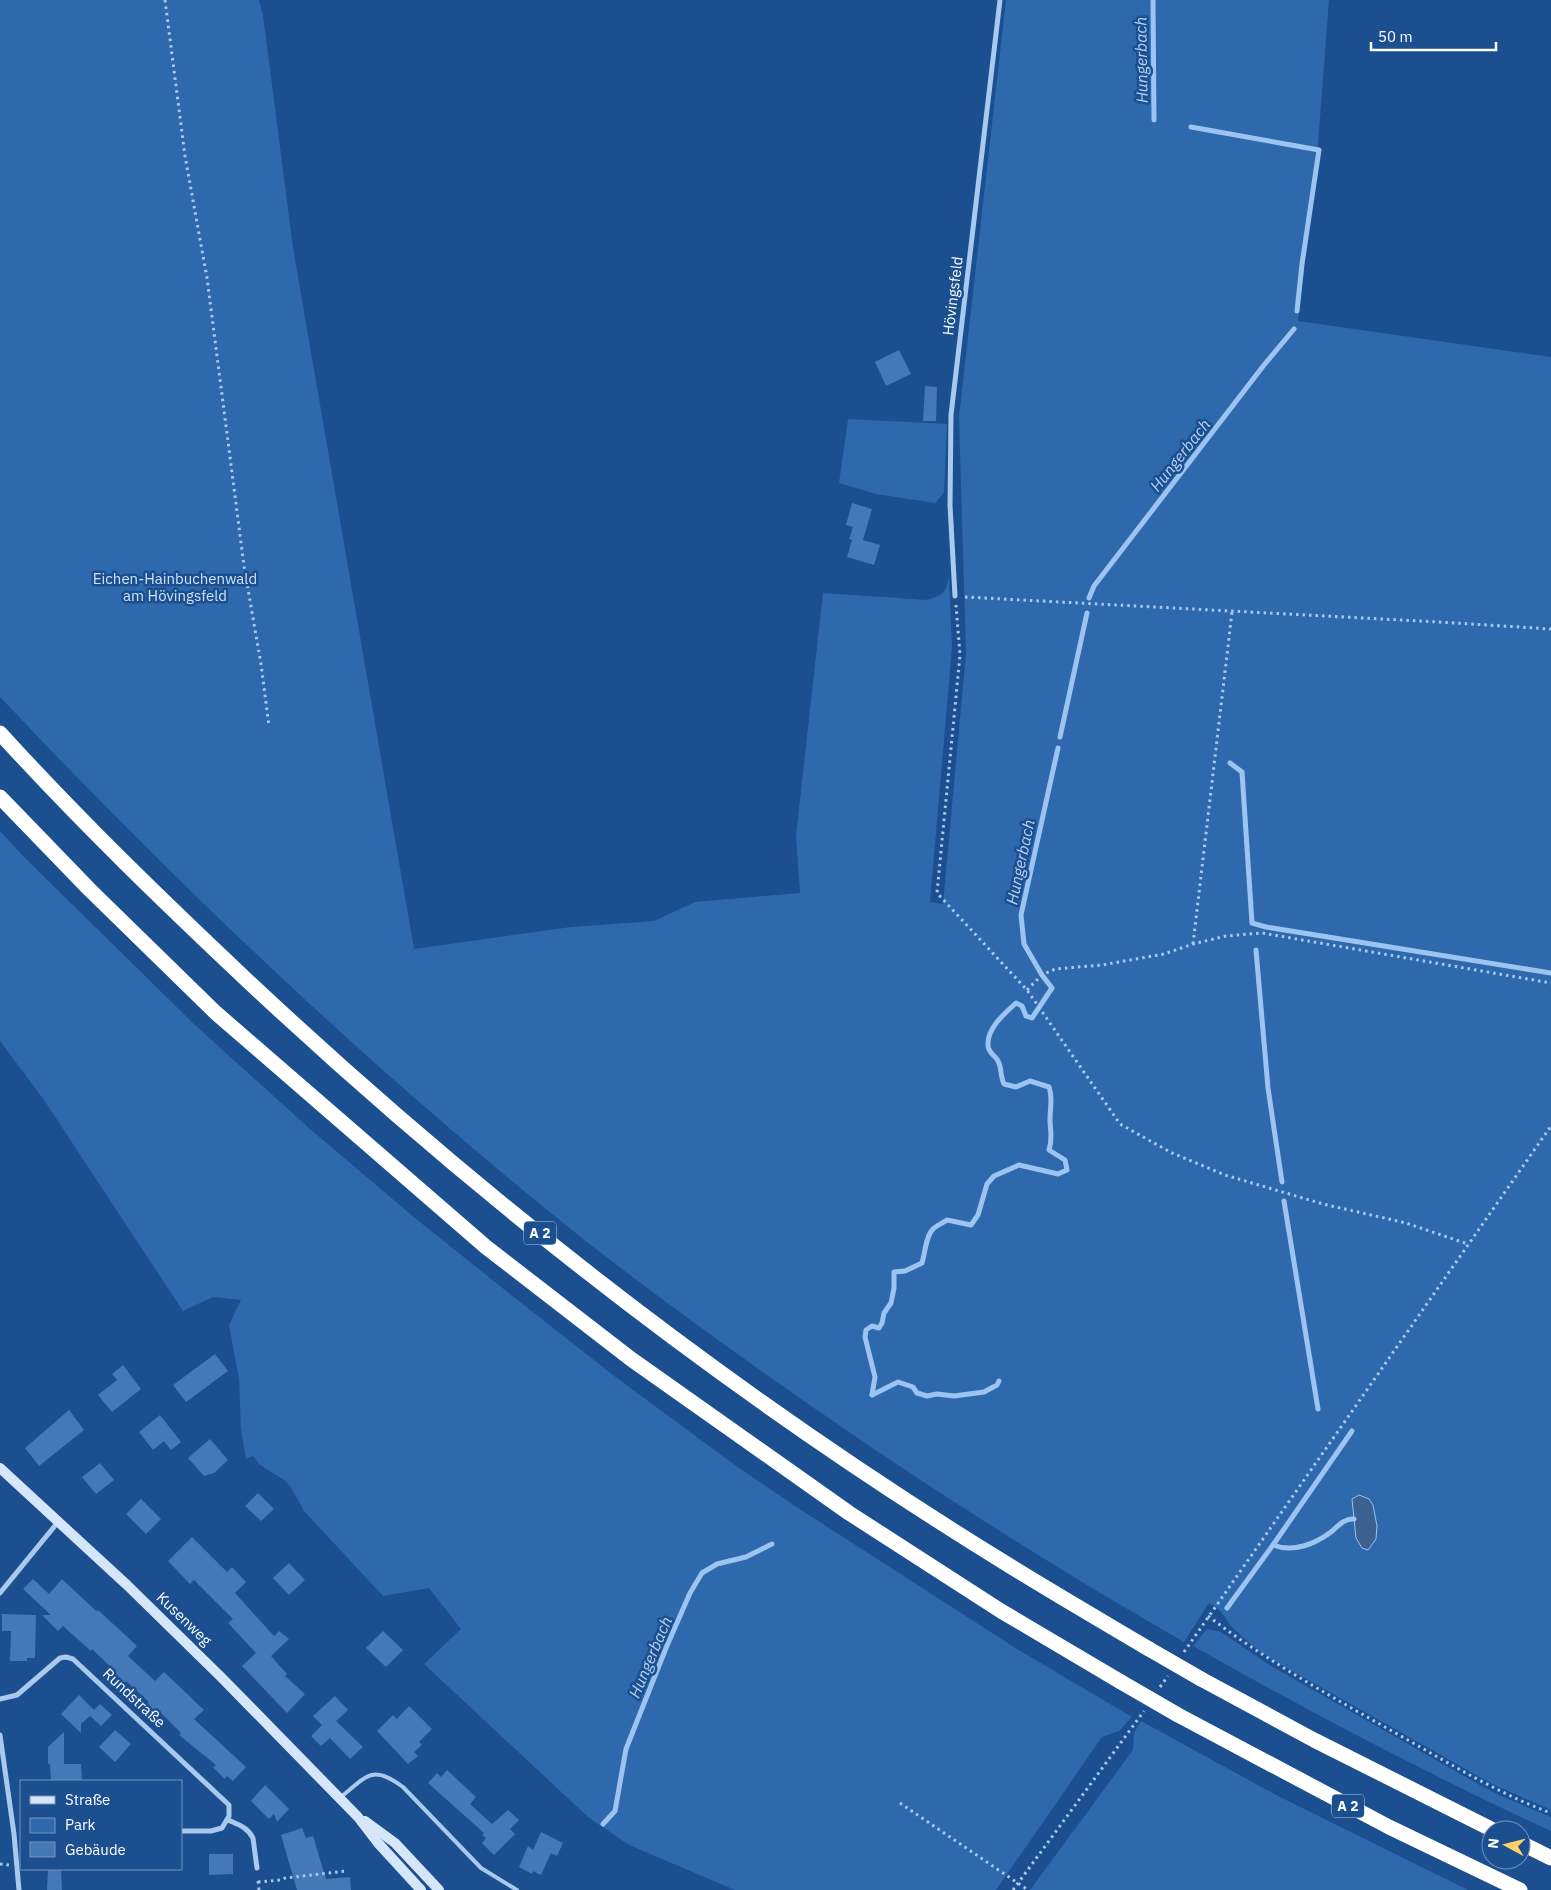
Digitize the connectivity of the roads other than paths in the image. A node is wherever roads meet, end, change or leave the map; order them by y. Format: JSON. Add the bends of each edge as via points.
{"nodes":[{"id":1,"x":1000,"y":0,"type":"edge"},
{"id":2,"x":955,"y":596,"type":"road end"},
{"id":3,"x":0,"y":733,"type":"edge"},
{"id":4,"x":0,"y":797,"type":"edge"},
{"id":5,"x":0,"y":1468,"type":"edge"},
{"id":6,"x":58,"y":1522,"type":"junction"},
{"id":7,"x":0,"y":1593,"type":"edge"},
{"id":8,"x":0,"y":1699,"type":"edge"},
{"id":9,"x":0,"y":1735,"type":"edge"},
{"id":10,"x":340,"y":1798,"type":"junction"},
{"id":11,"x":358,"y":1816,"type":"junction"},
{"id":12,"x":228,"y":1820,"type":"junction"},
{"id":13,"x":1481,"y":1824,"type":"edge"},
{"id":14,"x":182,"y":1831,"type":"edge"},
{"id":15,"x":14,"y":1834,"type":"junction"},
{"id":16,"x":20,"y":1834,"type":"edge"},
{"id":17,"x":1531,"y":1848,"type":"edge"},
{"id":18,"x":1551,"y":1858,"type":"edge"},
{"id":19,"x":257,"y":1868,"type":"dead end"},
{"id":20,"x":19,"y":1890,"type":"edge"},
{"id":21,"x":422,"y":1890,"type":"edge"},
{"id":22,"x":439,"y":1890,"type":"edge"},
{"id":23,"x":516,"y":1890,"type":"edge"},
{"id":24,"x":1520,"y":1890,"type":"edge"}],
"edges":[{"from":1,"to":2,"type":"street","name":"Hövingsfeld","via":[[951,415],[950,506]]},
{"from":3,"to":13,"type":"highway","number":"A 2","bridge":true,"via":[[158,897],[319,1047],[456,1167],[632,1306],[779,1413],[1001,1561],[1201,1679]]},
{"from":4,"to":24,"type":"highway","number":"A 2","bridge":true,"via":[[216,1013],[494,1253],[638,1364],[841,1508],[1001,1611],[1178,1715],[1381,1823]]},
{"from":5,"to":6,"type":"street","name":"Kusenweg"},
{"from":6,"to":7,"type":"street"},
{"from":6,"to":10,"type":"street","name":"Kusenweg","via":[[127,1584]]},
{"from":8,"to":12,"type":"street","name":"Rundstraße","via":[[18,1695],[60,1658],[73,1659],[227,1802],[230,1810]]},
{"from":9,"to":15,"type":"street"},
{"from":10,"to":11,"type":"street","name":"Kusenweg"},
{"from":10,"to":23,"type":"lane","via":[[368,1775],[375,1773],[393,1780],[481,1868]]},
{"from":11,"to":21,"type":"street","name":"Kusenweg","via":[[378,1844]]},
{"from":11,"to":22,"type":"street","name":"Kusenweg","via":[[395,1843]]},
{"from":12,"to":14,"type":"street","via":[[217,1830]]},
{"from":12,"to":19,"type":"street","via":[[251,1834]]},
{"from":15,"to":16,"type":"street"},
{"from":15,"to":20,"type":"street"},
{"from":17,"to":18,"type":"highway"}]}
